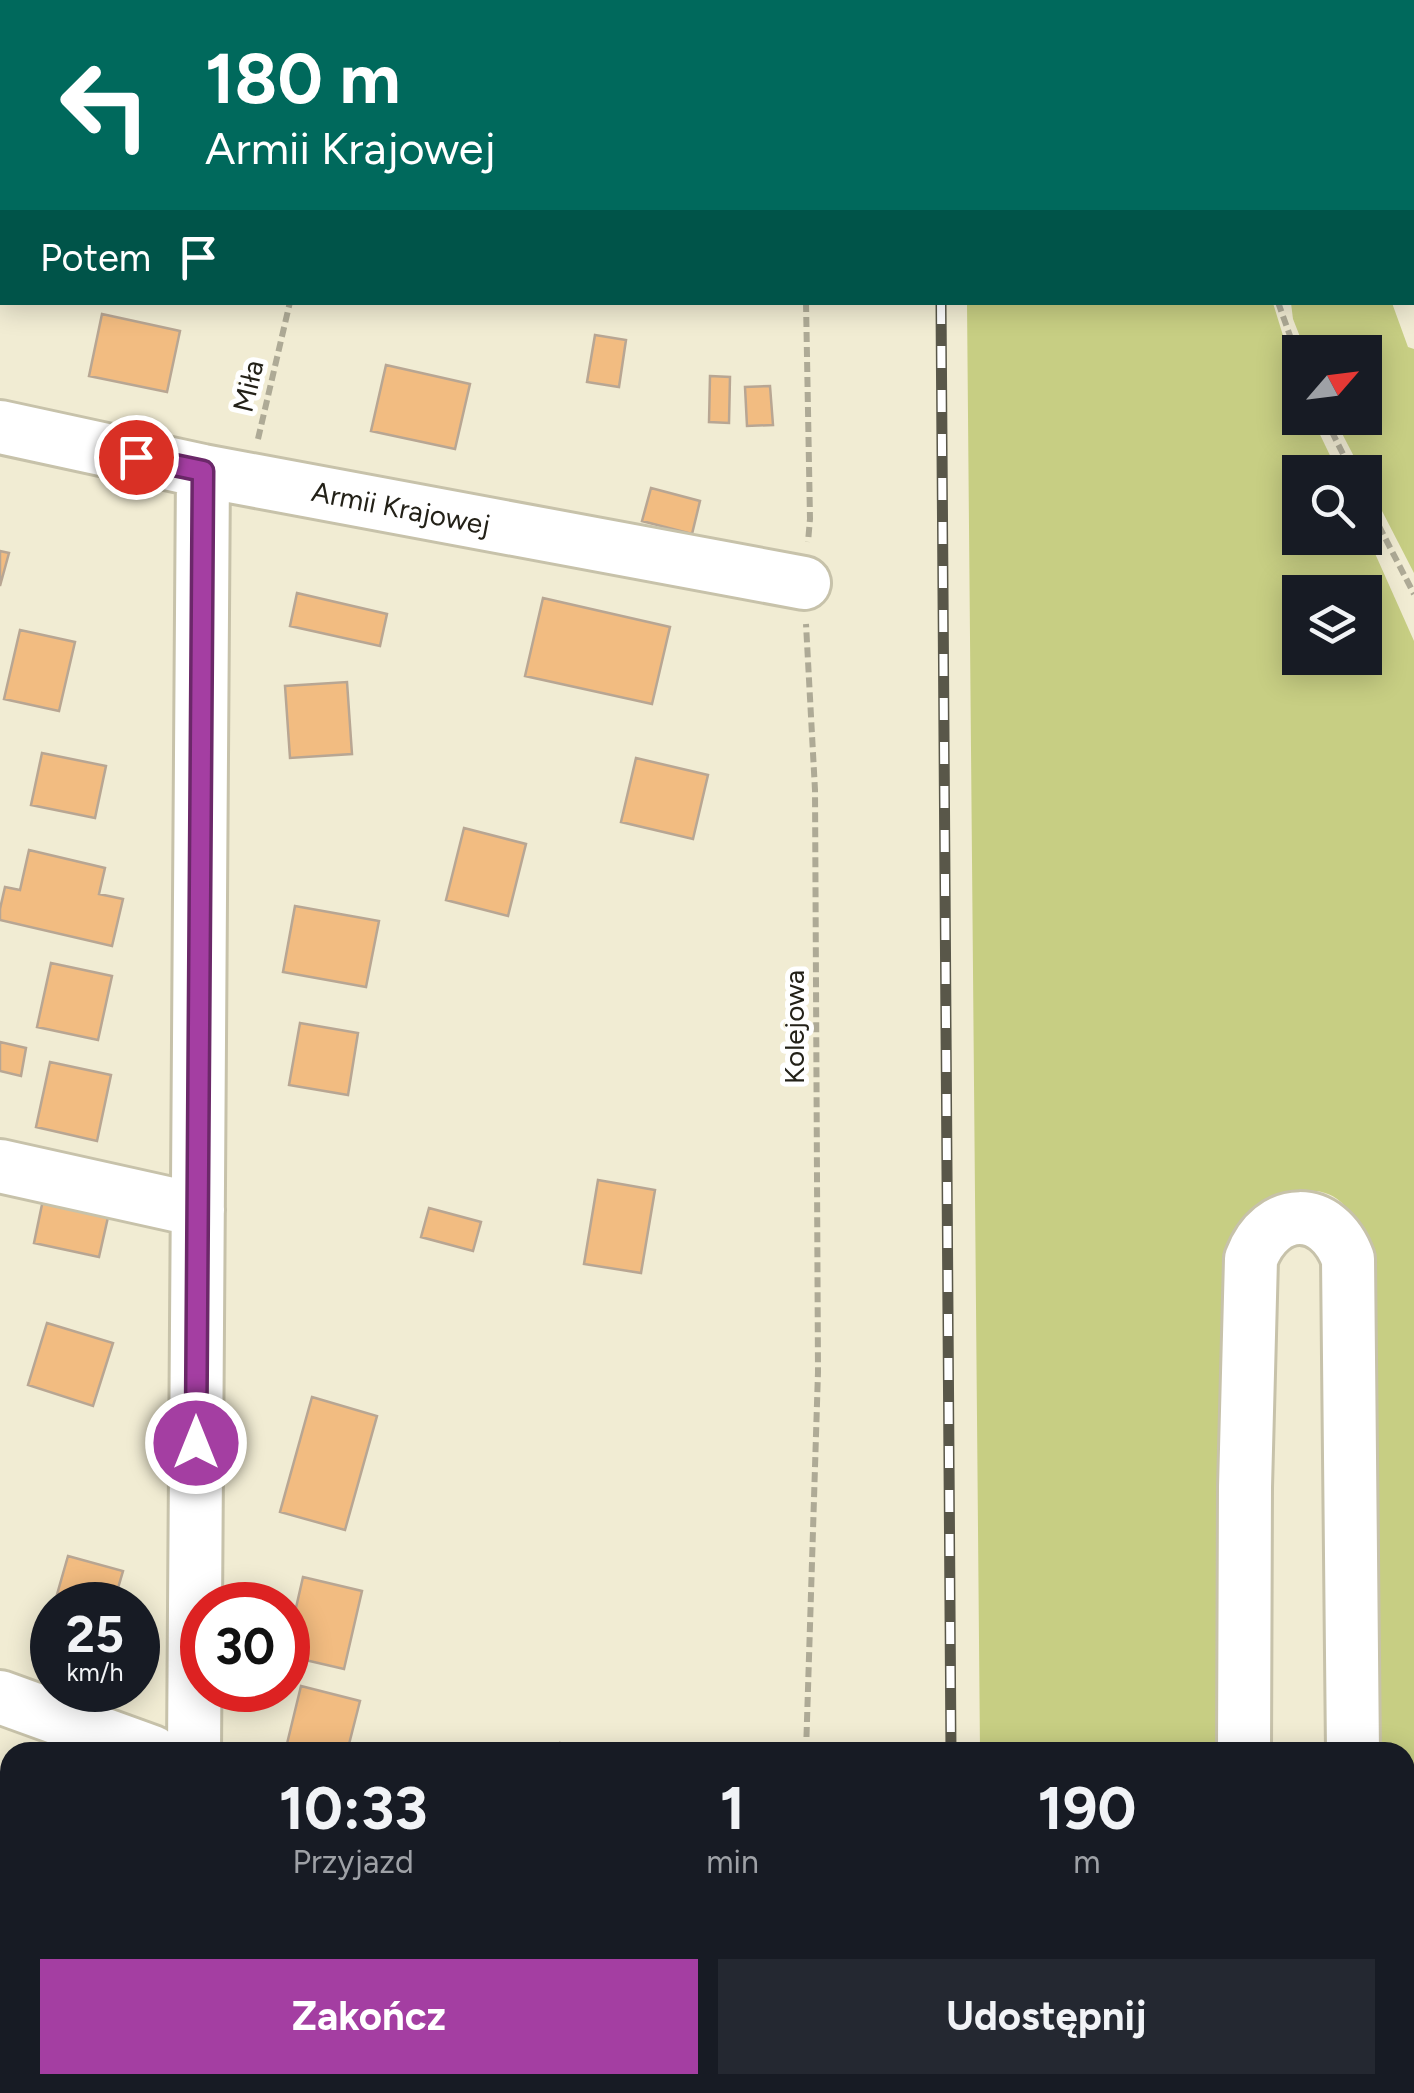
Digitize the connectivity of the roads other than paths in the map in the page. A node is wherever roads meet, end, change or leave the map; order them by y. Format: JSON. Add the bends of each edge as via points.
{"nodes":[{"id":1,"x":0,"y":428,"type":"edge"},
{"id":2,"x":226,"y":475,"type":"junction"},
{"id":3,"x":804,"y":583,"type":"road end"},
{"id":4,"x":0,"y":1166,"type":"edge"},
{"id":5,"x":198,"y":1210,"type":"junction"},
{"id":6,"x":0,"y":1697,"type":"edge"},
{"id":7,"x":124,"y":1742,"type":"edge"},
{"id":8,"x":194,"y":1742,"type":"edge"},
{"id":9,"x":1244,"y":1742,"type":"edge"},
{"id":10,"x":1354,"y":1742,"type":"edge"}],
"edges":[{"from":1,"to":2,"type":"street","name":"Armii Krajowej"},
{"from":2,"to":3,"type":"street","name":"Armii Krajowej"},
{"from":2,"to":5,"type":"street"},
{"from":4,"to":5,"type":"street"},
{"from":5,"to":8,"type":"street"},
{"from":6,"to":7,"type":"street"},
{"from":9,"to":10,"type":"street","via":[[1251,1259],[1268,1230],[1299,1218],[1331,1230],[1348,1259]]}]}
